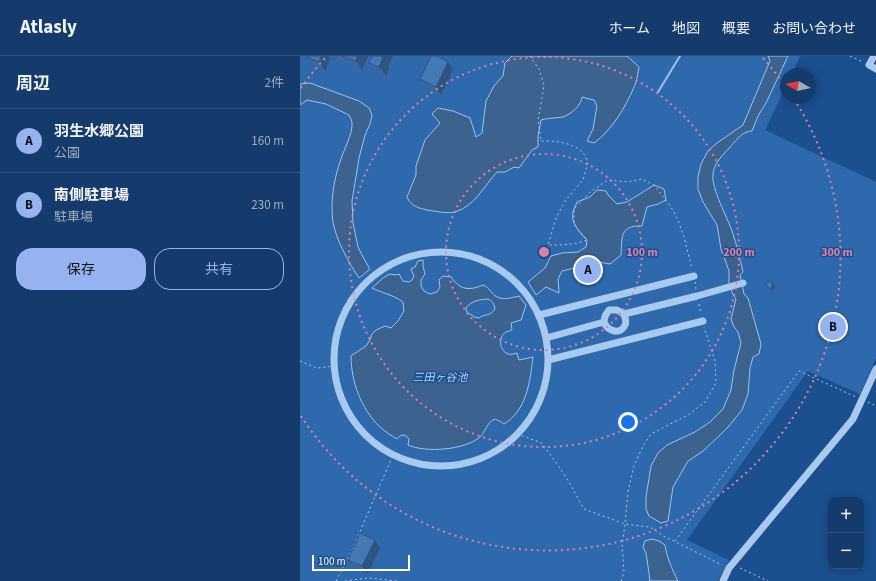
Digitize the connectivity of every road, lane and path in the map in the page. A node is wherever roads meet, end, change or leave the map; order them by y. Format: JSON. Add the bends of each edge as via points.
{"nodes":[{"id":1,"x":530,"y":56,"type":"edge"},
{"id":2,"x":850,"y":56,"type":"edge"},
{"id":3,"x":874,"y":56,"type":"edge"},
{"id":4,"x":869,"y":65,"type":"junction"},
{"id":5,"x":876,"y":69,"type":"edge"},
{"id":6,"x":541,"y":141,"type":"dead end"},
{"id":7,"x":694,"y":276,"type":"dead end"},
{"id":8,"x":743,"y":284,"type":"dead end"},
{"id":9,"x":624,"y":314,"type":"junction"},
{"id":10,"x":539,"y":315,"type":"junction"},
{"id":11,"x":703,"y":321,"type":"dead end"},
{"id":12,"x":604,"y":322,"type":"junction"},
{"id":13,"x":546,"y":338,"type":"junction"},
{"id":14,"x":548,"y":360,"type":"junction"},
{"id":15,"x":300,"y":361,"type":"edge"},
{"id":16,"x":334,"y":366,"type":"junction"},
{"id":17,"x":876,"y":369,"type":"edge"},
{"id":18,"x":862,"y":399,"type":"junction"},
{"id":19,"x":876,"y":406,"type":"edge"},
{"id":20,"x":517,"y":434,"type":"junction"},
{"id":21,"x":393,"y":455,"type":"junction"},
{"id":22,"x":675,"y":541,"type":"junction"},
{"id":23,"x":731,"y":566,"type":"junction"},
{"id":24,"x":336,"y":581,"type":"edge"},
{"id":25,"x":346,"y":581,"type":"edge"},
{"id":26,"x":397,"y":581,"type":"edge"},
{"id":27,"x":723,"y":581,"type":"edge"},
{"id":28,"x":768,"y":581,"type":"edge"}],
"edges":[{"from":1,"to":6,"type":"path","via":[[539,70],[544,85],[538,120]]},
{"from":2,"to":4,"type":"path"},
{"from":3,"to":4,"type":"street"},
{"from":4,"to":5,"type":"street"},
{"from":7,"to":10,"type":"street"},
{"from":8,"to":9,"type":"street"},
{"from":9,"to":12,"type":"street","via":[[618,310],[609,310]]},
{"from":9,"to":12,"type":"street","via":[[625,326],[618,331],[612,331]]},
{"from":10,"to":13,"type":"street"},
{"from":10,"to":16,"type":"street","via":[[521,287],[500,269],[480,259],[448,252],[415,254],[385,267],[371,277],[350,302],[337,333]]},
{"from":11,"to":14,"type":"street"},
{"from":12,"to":13,"type":"street"},
{"from":13,"to":14,"type":"street"},
{"from":14,"to":20,"type":"street","via":[[543,393],[528,422]]},
{"from":15,"to":16,"type":"path","via":[[317,368]]},
{"from":16,"to":21,"type":"street","via":[[339,394],[352,419],[370,440]]},
{"from":17,"to":18,"type":"street"},
{"from":18,"to":19,"type":"path"},
{"from":18,"to":22,"type":"path","via":[[800,371]]},
{"from":18,"to":23,"type":"street","via":[[853,419]]},
{"from":20,"to":21,"type":"street","via":[[494,453],[466,464],[421,465]]},
{"from":20,"to":22,"type":"path","via":[[542,442],[584,509],[625,524],[650,527]]},
{"from":21,"to":24,"type":"path"},
{"from":22,"to":23,"type":"path"},
{"from":23,"to":27,"type":"street"},
{"from":23,"to":28,"type":"path"},
{"from":25,"to":26,"type":"path","via":[[369,578]]}]}
